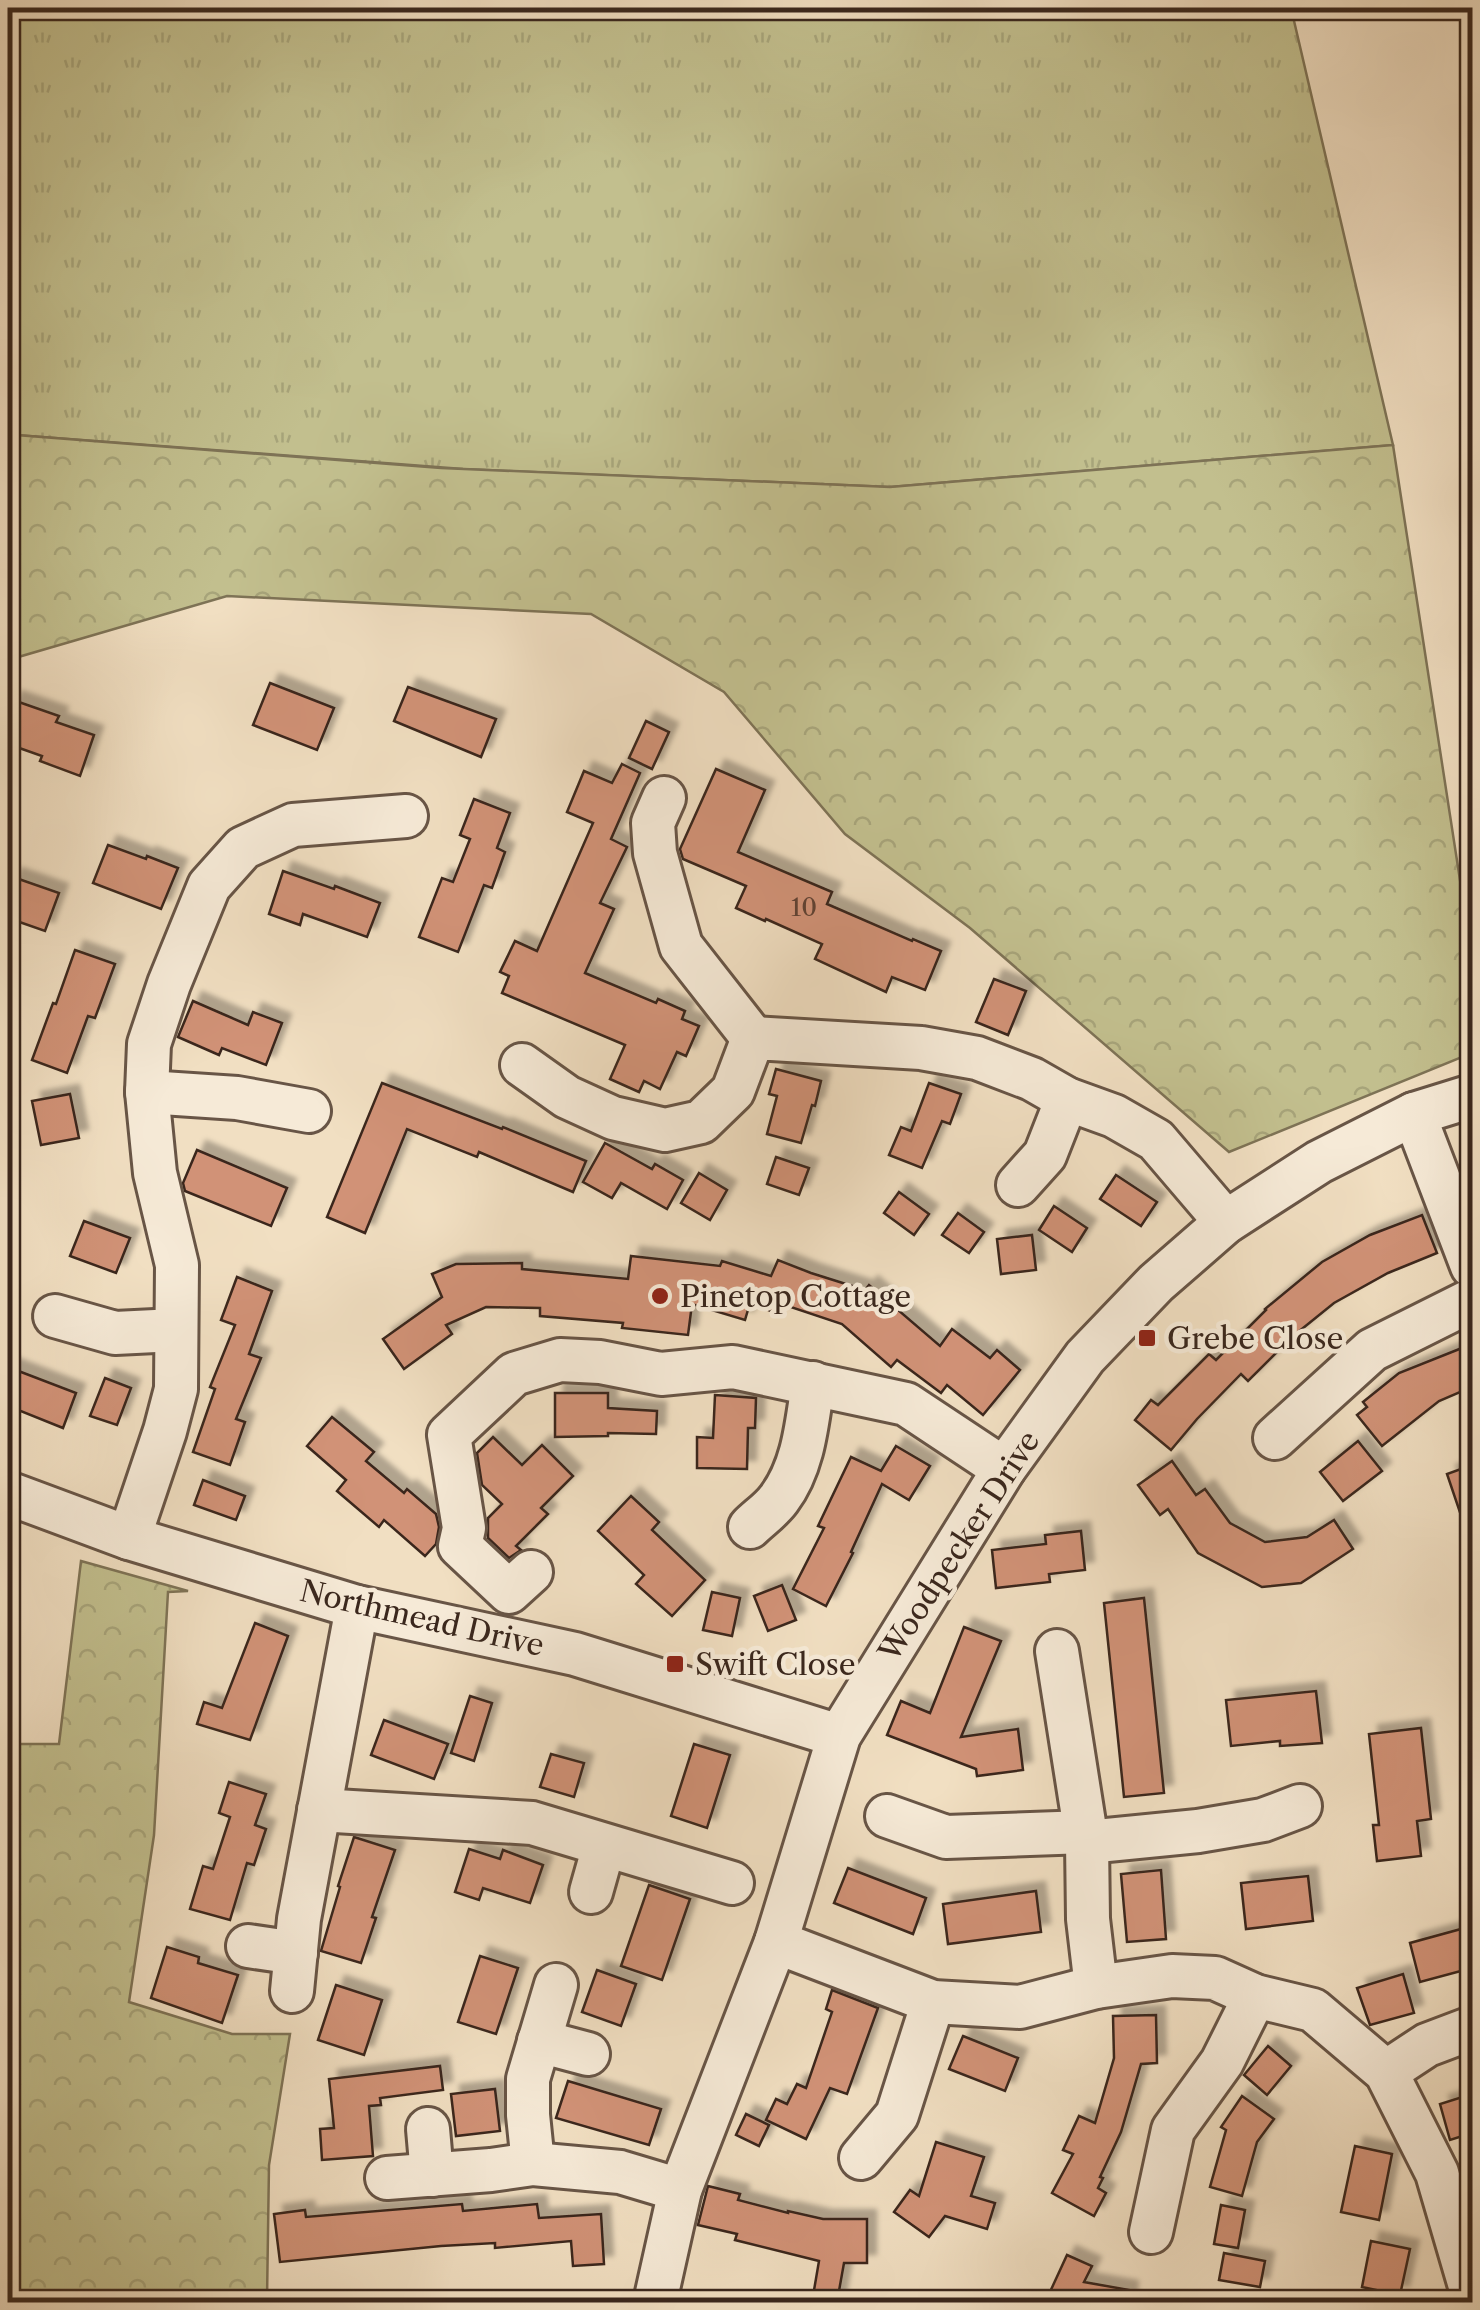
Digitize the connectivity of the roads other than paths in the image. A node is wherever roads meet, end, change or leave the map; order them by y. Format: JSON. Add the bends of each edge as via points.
{"nodes":[{"id":1,"x":664,"y":798,"type":"dead end"},
{"id":2,"x":406,"y":816,"type":"dead end"},
{"id":3,"x":753,"y":1038,"type":"junction"},
{"id":4,"x":522,"y":1065,"type":"dead end"},
{"id":5,"x":147,"y":1092,"type":"junction"},
{"id":6,"x":1472,"y":1096,"type":"edge"},
{"id":7,"x":1067,"y":1099,"type":"junction"},
{"id":8,"x":310,"y":1111,"type":"dead end"},
{"id":9,"x":1414,"y":1114,"type":"junction"},
{"id":10,"x":1018,"y":1185,"type":"dead end"},
{"id":11,"x":1226,"y":1222,"type":"junction"},
{"id":12,"x":1472,"y":1266,"type":"edge"},
{"id":13,"x":1472,"y":1300,"type":"edge"},
{"id":14,"x":55,"y":1316,"type":"dead end"},
{"id":15,"x":176,"y":1330,"type":"junction"},
{"id":16,"x":813,"y":1383,"type":"junction"},
{"id":17,"x":1275,"y":1438,"type":"dead end"},
{"id":18,"x":1004,"y":1470,"type":"junction"},
{"id":19,"x":8,"y":1493,"type":"edge"},
{"id":20,"x":750,"y":1528,"type":"dead end"},
{"id":21,"x":129,"y":1538,"type":"junction"},
{"id":22,"x":531,"y":1572,"type":"dead end"},
{"id":23,"x":357,"y":1606,"type":"junction"},
{"id":24,"x":1057,"y":1651,"type":"dead end"},
{"id":25,"x":840,"y":1736,"type":"junction"},
{"id":26,"x":1300,"y":1806,"type":"dead end"},
{"id":27,"x":319,"y":1810,"type":"junction"},
{"id":28,"x":887,"y":1816,"type":"dead end"},
{"id":29,"x":1086,"y":1837,"type":"junction"},
{"id":30,"x":604,"y":1846,"type":"junction"},
{"id":31,"x":732,"y":1883,"type":"dead end"},
{"id":32,"x":591,"y":1892,"type":"dead end"},
{"id":33,"x":776,"y":1942,"type":"junction"},
{"id":34,"x":248,"y":1946,"type":"dead end"},
{"id":35,"x":556,"y":1985,"type":"dead end"},
{"id":36,"x":1096,"y":1987,"type":"junction"},
{"id":37,"x":1254,"y":1996,"type":"junction"},
{"id":38,"x":933,"y":2002,"type":"junction"},
{"id":39,"x":1472,"y":2028,"type":"edge"},
{"id":40,"x":539,"y":2041,"type":"junction"},
{"id":41,"x":588,"y":2054,"type":"dead end"},
{"id":42,"x":1386,"y":2072,"type":"junction"},
{"id":43,"x":428,"y":2129,"type":"dead end"},
{"id":44,"x":861,"y":2158,"type":"dead end"},
{"id":45,"x":534,"y":2164,"type":"junction"},
{"id":46,"x":432,"y":2174,"type":"junction"},
{"id":47,"x":386,"y":2178,"type":"dead end"},
{"id":48,"x":680,"y":2190,"type":"junction"},
{"id":49,"x":1151,"y":2232,"type":"dead end"},
{"id":50,"x":1472,"y":2293,"type":"edge"},
{"id":51,"x":654,"y":2302,"type":"edge"}],
"edges":[{"from":1,"to":3,"type":"street","via":[[653,823],[655,852],[680,946]]},
{"from":2,"to":5,"type":"street","via":[[293,825],[243,848],[209,886],[170,984],[149,1044]]},
{"from":3,"to":4,"type":"street","via":[[733,1091],[701,1122],[665,1130],[597,1111]]},
{"from":3,"to":7,"type":"street","via":[[977,1058]]},
{"from":5,"to":8,"type":"street"},
{"from":5,"to":15,"type":"street","via":[[154,1172],[176,1264]]},
{"from":6,"to":9,"type":"street","name":"Woodpecker Drive"},
{"from":7,"to":10,"type":"street","via":[[1045,1155]]},
{"from":7,"to":11,"type":"street","via":[[1156,1140]]},
{"from":9,"to":11,"type":"street","name":"Woodpecker Drive","via":[[1319,1162]]},
{"from":9,"to":12,"type":"street"},
{"from":11,"to":18,"type":"street","name":"Woodpecker Drive","via":[[1085,1357]]},
{"from":13,"to":17,"type":"street","via":[[1372,1350]]},
{"from":14,"to":15,"type":"street","via":[[115,1332]]},
{"from":15,"to":21,"type":"street","via":[[176,1389]]},
{"from":16,"to":18,"type":"street","via":[[906,1404]]},
{"from":16,"to":20,"type":"street","via":[[794,1474]]},
{"from":16,"to":22,"type":"street","via":[[733,1367],[661,1374],[560,1360],[514,1374],[449,1435],[464,1528],[460,1546],[509,1592]]},
{"from":18,"to":25,"type":"street","name":"Woodpecker Drive"},
{"from":19,"to":21,"type":"street","name":"Northmead Drive"},
{"from":21,"to":23,"type":"street","name":"Northmead Drive"},
{"from":23,"to":25,"type":"street","name":"Northmead Drive","via":[[575,1654]]},
{"from":23,"to":27,"type":"street"},
{"from":24,"to":29,"type":"street"},
{"from":25,"to":33,"type":"street","name":"Woodpecker Drive"},
{"from":26,"to":29,"type":"street","via":[[1198,1831]]},
{"from":27,"to":30,"type":"street","via":[[532,1824]]},
{"from":27,"to":34,"type":"street","via":[[294,1972]]},
{"from":28,"to":29,"type":"street","via":[[946,1836]]},
{"from":29,"to":36,"type":"street"},
{"from":30,"to":31,"type":"street"},
{"from":30,"to":32,"type":"street"},
{"from":33,"to":38,"type":"street"},
{"from":33,"to":48,"type":"street","name":"Woodpecker Drive"},
{"from":35,"to":40,"type":"street"},
{"from":36,"to":37,"type":"street","via":[[1172,1976],[1215,1978]]},
{"from":36,"to":38,"type":"street","via":[[1020,2007]]},
{"from":37,"to":42,"type":"street","via":[[1313,2010]]},
{"from":37,"to":49,"type":"street","via":[[1222,2062],[1173,2130]]},
{"from":38,"to":44,"type":"street","via":[[897,2115]]},
{"from":39,"to":42,"type":"street","via":[[1427,2045]]},
{"from":40,"to":41,"type":"street"},
{"from":40,"to":45,"type":"street","via":[[528,2079]]},
{"from":42,"to":50,"type":"street","via":[[1437,2173]]},
{"from":43,"to":46,"type":"street"},
{"from":45,"to":46,"type":"street"},
{"from":45,"to":48,"type":"street","via":[[620,2172]]},
{"from":46,"to":47,"type":"street"},
{"from":48,"to":51,"type":"street","name":"Woodpecker Drive"}]}
